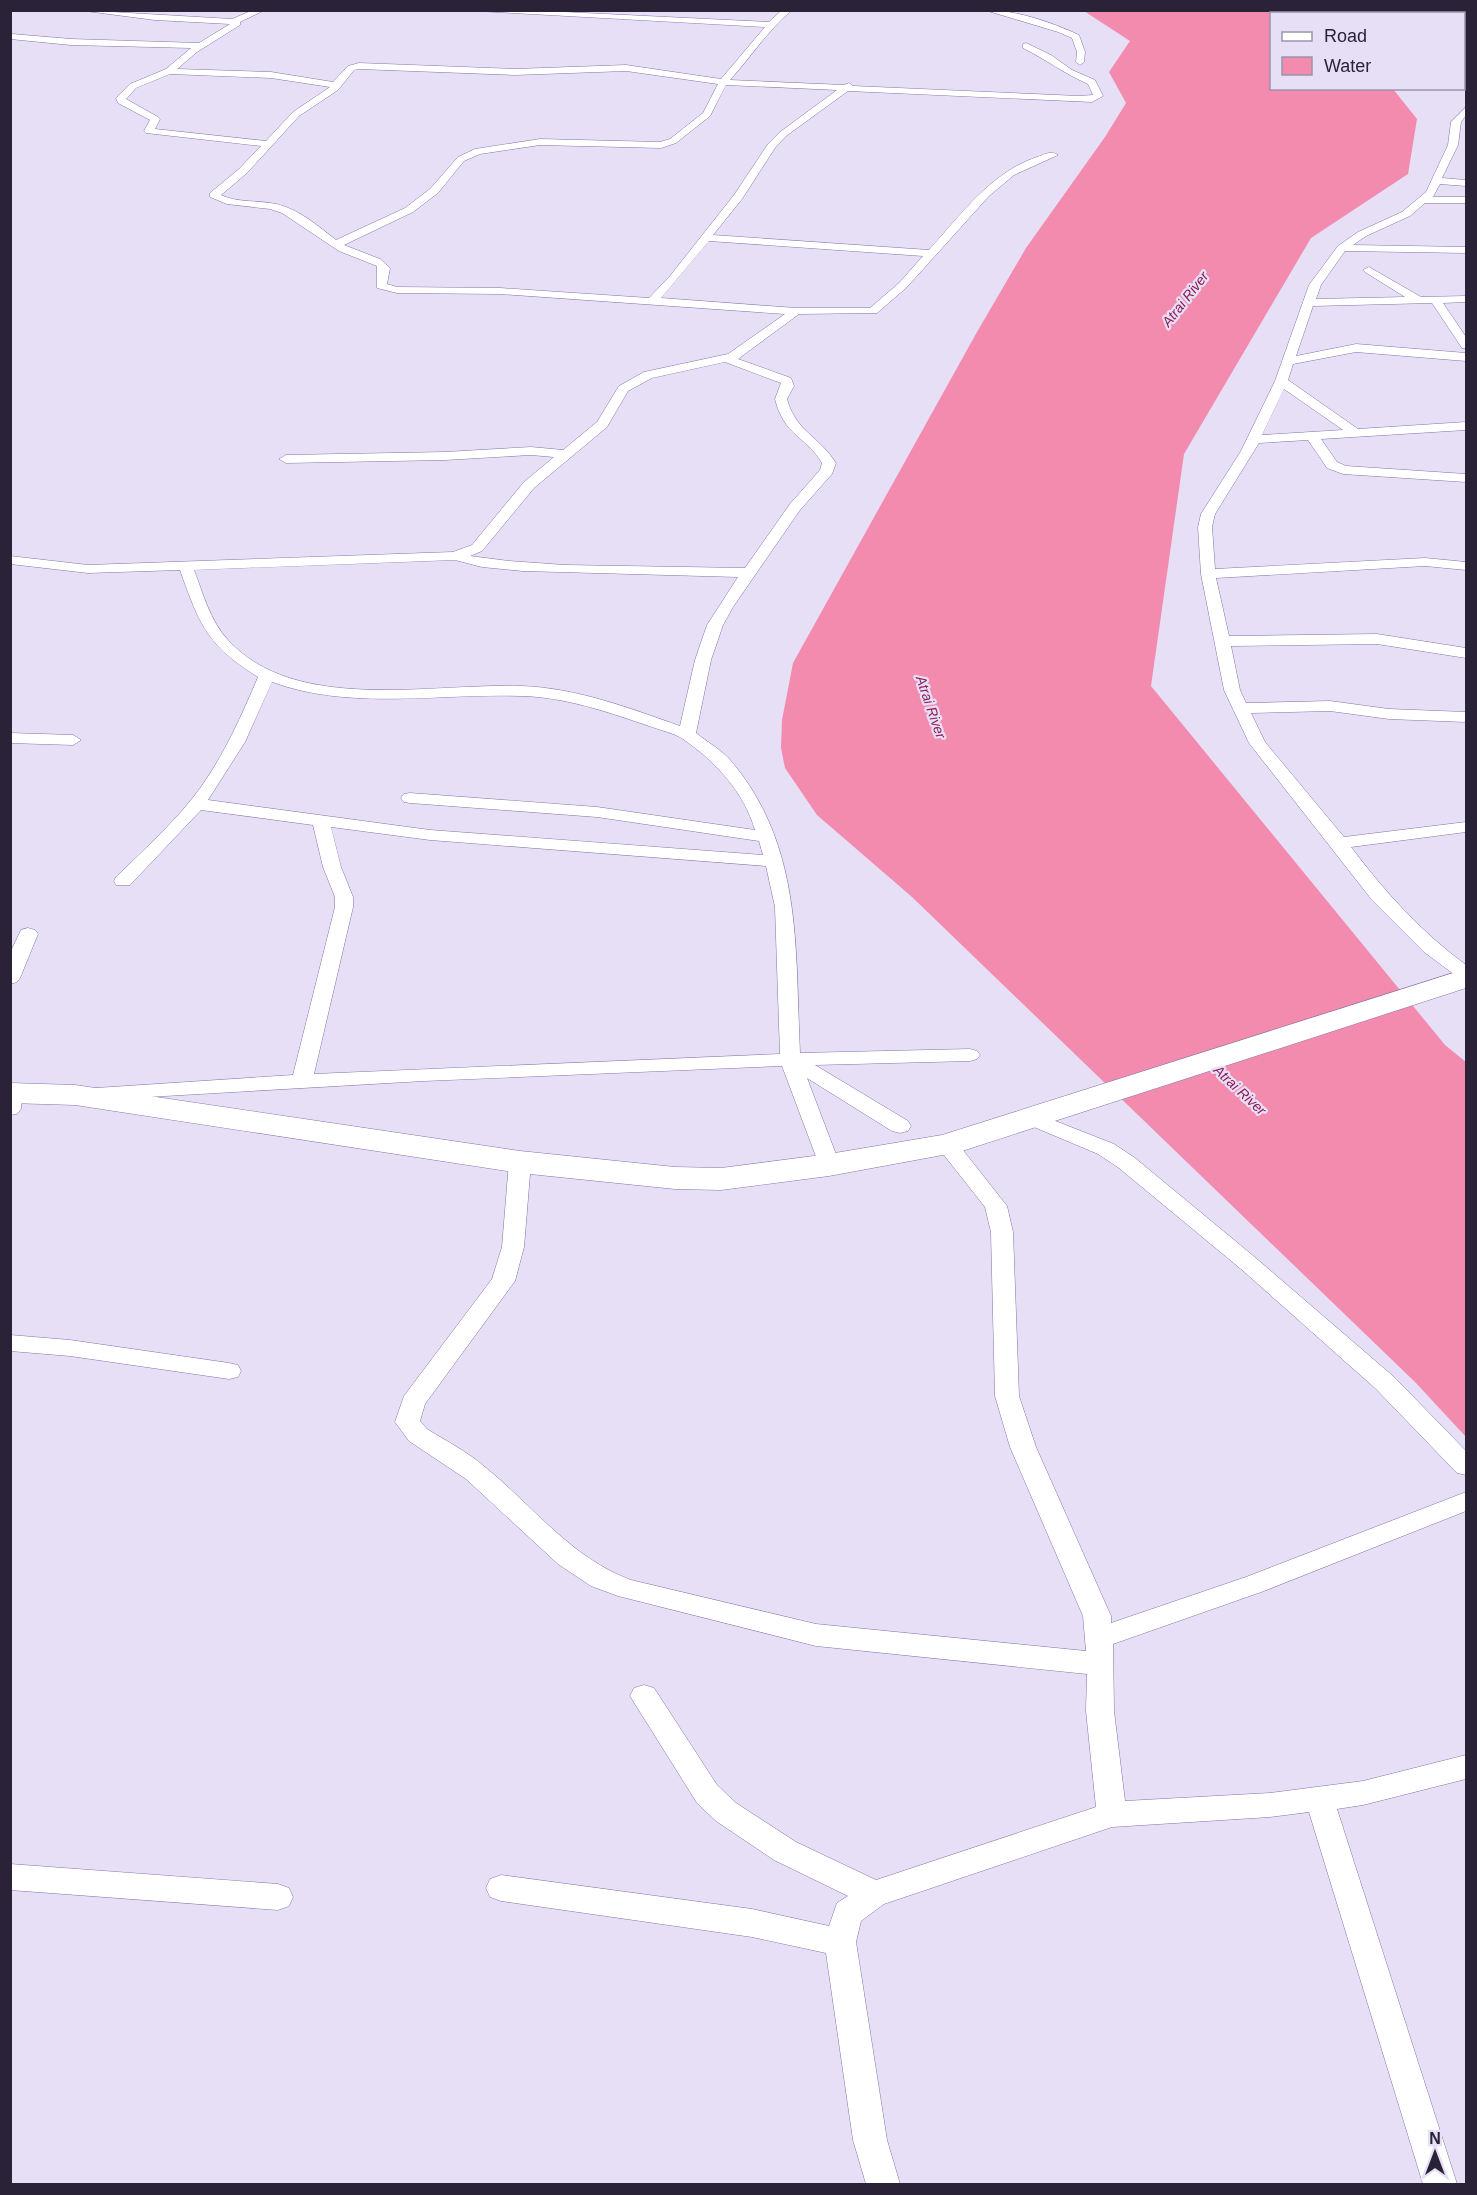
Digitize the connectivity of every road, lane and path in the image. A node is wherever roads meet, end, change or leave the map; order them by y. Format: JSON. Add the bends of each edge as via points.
{"nodes":[{"id":1,"x":82,"y":10,"type":"edge"},
{"id":2,"x":261,"y":10,"type":"edge"},
{"id":3,"x":463,"y":10,"type":"edge"},
{"id":4,"x":788,"y":10,"type":"edge"},
{"id":5,"x":989,"y":10,"type":"edge"},
{"id":6,"x":235,"y":21,"type":"junction"},
{"id":7,"x":577,"y":24,"type":"dead end"},
{"id":8,"x":735,"y":24,"type":"junction"},
{"id":9,"x":770,"y":25,"type":"junction"},
{"id":10,"x":607,"y":27,"type":"dead end"},
{"id":11,"x":695,"y":32,"type":"dead end"},
{"id":12,"x":12,"y":37,"type":"edge"},
{"id":13,"x":201,"y":46,"type":"junction"},
{"id":14,"x":1026,"y":46,"type":"dead end"},
{"id":15,"x":1080,"y":62,"type":"dead end"},
{"id":16,"x":169,"y":71,"type":"junction"},
{"id":17,"x":723,"y":82,"type":"junction"},
{"id":18,"x":335,"y":86,"type":"junction"},
{"id":19,"x":849,"y":86,"type":"junction"},
{"id":20,"x":1467,"y":110,"type":"edge"},
{"id":21,"x":1461,"y":122,"type":"edge"},
{"id":22,"x":269,"y":144,"type":"junction"},
{"id":23,"x":1053,"y":155,"type":"dead end"},
{"id":24,"x":1437,"y":181,"type":"junction"},
{"id":25,"x":1467,"y":183,"type":"edge"},
{"id":26,"x":1425,"y":200,"type":"junction"},
{"id":27,"x":1467,"y":200,"type":"edge"},
{"id":28,"x":706,"y":238,"type":"junction"},
{"id":29,"x":336,"y":244,"type":"junction"},
{"id":30,"x":1342,"y":248,"type":"junction"},
{"id":31,"x":1467,"y":250,"type":"edge"},
{"id":32,"x":931,"y":253,"type":"junction"},
{"id":33,"x":1369,"y":270,"type":"dead end"},
{"id":34,"x":1467,"y":299,"type":"edge"},
{"id":35,"x":1418,"y":300,"type":"junction"},
{"id":36,"x":1435,"y":300,"type":"junction"},
{"id":37,"x":652,"y":301,"type":"junction"},
{"id":38,"x":1307,"y":303,"type":"junction"},
{"id":39,"x":796,"y":311,"type":"junction"},
{"id":40,"x":1463,"y":333,"type":"edge"},
{"id":41,"x":1467,"y":345,"type":"edge"},
{"id":42,"x":1467,"y":357,"type":"edge"},
{"id":43,"x":727,"y":359,"type":"junction"},
{"id":44,"x":1288,"y":361,"type":"junction"},
{"id":45,"x":1281,"y":381,"type":"junction"},
{"id":46,"x":1467,"y":426,"type":"edge"},
{"id":47,"x":1356,"y":433,"type":"junction"},
{"id":48,"x":1312,"y":436,"type":"junction"},
{"id":49,"x":1254,"y":439,"type":"junction"},
{"id":50,"x":567,"y":454,"type":"junction"},
{"id":51,"x":286,"y":459,"type":"dead end"},
{"id":52,"x":1467,"y":478,"type":"edge"},
{"id":53,"x":455,"y":556,"type":"junction"},
{"id":54,"x":10,"y":560,"type":"edge"},
{"id":55,"x":1467,"y":566,"type":"edge"},
{"id":56,"x":186,"y":567,"type":"junction"},
{"id":57,"x":750,"y":573,"type":"junction"},
{"id":58,"x":1209,"y":574,"type":"junction"},
{"id":59,"x":1222,"y":641,"type":"junction"},
{"id":60,"x":1467,"y":653,"type":"edge"},
{"id":61,"x":267,"y":675,"type":"junction"},
{"id":62,"x":1241,"y":708,"type":"junction"},
{"id":63,"x":1467,"y":717,"type":"edge"},
{"id":64,"x":687,"y":734,"type":"junction"},
{"id":65,"x":10,"y":738,"type":"edge"},
{"id":66,"x":73,"y":740,"type":"dead end"},
{"id":67,"x":410,"y":798,"type":"dead end"},
{"id":68,"x":196,"y":804,"type":"junction"},
{"id":69,"x":321,"y":822,"type":"junction"},
{"id":70,"x":1467,"y":827,"type":"edge"},
{"id":71,"x":767,"y":837,"type":"junction"},
{"id":72,"x":1339,"y":843,"type":"junction"},
{"id":73,"x":774,"y":861,"type":"junction"},
{"id":74,"x":123,"y":881,"type":"dead end"},
{"id":75,"x":28,"y":934,"type":"dead end"},
{"id":76,"x":1467,"y":976,"type":"edge"},
{"id":77,"x":10,"y":978,"type":"edge"},
{"id":78,"x":970,"y":1055,"type":"dead end"},
{"id":79,"x":790,"y":1059,"type":"junction"},
{"id":80,"x":302,"y":1080,"type":"junction"},
{"id":81,"x":75,"y":1095,"type":"junction"},
{"id":82,"x":11,"y":1098,"type":"edge"},
{"id":83,"x":1036,"y":1115,"type":"junction"},
{"id":84,"x":900,"y":1126,"type":"dead end"},
{"id":85,"x":947,"y":1145,"type":"junction"},
{"id":86,"x":520,"y":1161,"type":"junction"},
{"id":87,"x":829,"y":1165,"type":"junction"},
{"id":88,"x":10,"y":1343,"type":"edge"},
{"id":89,"x":229,"y":1371,"type":"dead end"},
{"id":90,"x":1467,"y":1466,"type":"edge"},
{"id":91,"x":1467,"y":1501,"type":"edge"},
{"id":92,"x":1100,"y":1651,"type":"junction"},
{"id":93,"x":644,"y":1696,"type":"dead end"},
{"id":94,"x":1467,"y":1767,"type":"edge"},
{"id":95,"x":1319,"y":1798,"type":"junction"},
{"id":96,"x":1112,"y":1814,"type":"junction"},
{"id":97,"x":10,"y":1877,"type":"edge"},
{"id":98,"x":501,"y":1888,"type":"dead end"},
{"id":99,"x":874,"y":1894,"type":"junction"},
{"id":100,"x":278,"y":1897,"type":"dead end"},
{"id":101,"x":840,"y":1942,"type":"junction"},
{"id":102,"x":884,"y":2184,"type":"edge"},
{"id":103,"x":1440,"y":2184,"type":"edge"}],
"edges":[{"from":1,"to":6,"type":"street"},
{"from":2,"to":6,"type":"street"},
{"from":3,"to":8,"type":"street"},
{"from":4,"to":9,"type":"street"},
{"from":5,"to":15,"type":"street","via":[[1076,38]]},
{"from":6,"to":13,"type":"street","via":[[237,25]]},
{"from":7,"to":10,"type":"street"},
{"from":8,"to":9,"type":"street"},
{"from":8,"to":11,"type":"street"},
{"from":9,"to":17,"type":"street"},
{"from":12,"to":13,"type":"street"},
{"from":13,"to":16,"type":"street"},
{"from":14,"to":19,"type":"street","via":[[1092,82],[1098,96],[1079,99]]},
{"from":16,"to":18,"type":"street","via":[[271,75]]},
{"from":16,"to":22,"type":"street","via":[[133,86],[121,98],[155,119],[149,131]]},
{"from":17,"to":18,"type":"street","via":[[626,68],[515,72],[363,66],[351,68]]},
{"from":17,"to":19,"type":"street"},
{"from":17,"to":29,"type":"street","via":[[707,114],[668,143],[540,142],[478,151],[461,159],[435,191],[409,210]]},
{"from":18,"to":22,"type":"street","via":[[296,114]]},
{"from":19,"to":28,"type":"street","via":[[771,146]]},
{"from":20,"to":21,"type":"street"},
{"from":21,"to":24,"type":"street"},
{"from":22,"to":29,"type":"street","via":[[214,195],[220,200],[285,210]]},
{"from":23,"to":32,"type":"street","via":[[1029,163],[1002,180]]},
{"from":24,"to":25,"type":"street"},
{"from":24,"to":26,"type":"street"},
{"from":26,"to":27,"type":"street"},
{"from":26,"to":30,"type":"street"},
{"from":28,"to":32,"type":"street"},
{"from":28,"to":37,"type":"street"},
{"from":29,"to":37,"type":"street","via":[[383,266],[381,286],[391,289],[500,291]]},
{"from":30,"to":31,"type":"street"},
{"from":30,"to":38,"type":"street"},
{"from":32,"to":39,"type":"street","via":[[873,311]]},
{"from":33,"to":35,"type":"street"},
{"from":34,"to":36,"type":"street"},
{"from":35,"to":36,"type":"street"},
{"from":35,"to":38,"type":"street"},
{"from":36,"to":40,"type":"street"},
{"from":37,"to":39,"type":"street"},
{"from":38,"to":44,"type":"street"},
{"from":39,"to":43,"type":"street"},
{"from":40,"to":41,"type":"street"},
{"from":42,"to":44,"type":"street","via":[[1356,348]]},
{"from":43,"to":50,"type":"street","via":[[648,375],[633,382],[623,389],[602,423]]},
{"from":43,"to":57,"type":"street","via":[[787,381],[782,399],[790,423],[829,463],[827,471],[795,507]]},
{"from":44,"to":45,"type":"street"},
{"from":45,"to":47,"type":"street"},
{"from":45,"to":49,"type":"street"},
{"from":46,"to":47,"type":"street"},
{"from":47,"to":48,"type":"street"},
{"from":48,"to":49,"type":"street"},
{"from":48,"to":52,"type":"street","via":[[1332,465],[1342,470]]},
{"from":49,"to":58,"type":"street","via":[[1208,514],[1205,527]]},
{"from":50,"to":51,"type":"street","via":[[531,451]]},
{"from":50,"to":53,"type":"street","via":[[529,485],[477,548]]},
{"from":53,"to":56,"type":"street"},
{"from":53,"to":57,"type":"street","via":[[520,567]]},
{"from":54,"to":56,"type":"street","via":[[88,568]]},
{"from":55,"to":58,"type":"street","via":[[1425,562]]},
{"from":56,"to":61,"type":"street","via":[[202,611],[220,641]]},
{"from":57,"to":64,"type":"street","via":[[725,607],[709,639]]},
{"from":58,"to":59,"type":"street"},
{"from":59,"to":60,"type":"street","via":[[1377,639]]},
{"from":59,"to":62,"type":"street","via":[[1232,690]]},
{"from":61,"to":64,"type":"street","via":[[317,688],[371,694],[546,693],[595,702]]},
{"from":61,"to":68,"type":"street","via":[[249,720]]},
{"from":62,"to":63,"type":"street","via":[[1330,706],[1389,714]]},
{"from":62,"to":72,"type":"street","via":[[1257,743]]},
{"from":64,"to":71,"type":"street","via":[[724,763],[741,784]]},
{"from":65,"to":66,"type":"street"},
{"from":67,"to":71,"type":"street","via":[[597,813]]},
{"from":68,"to":69,"type":"street"},
{"from":68,"to":74,"type":"street"},
{"from":69,"to":73,"type":"street","via":[[514,843]]},
{"from":69,"to":80,"type":"street","via":[[344,907]]},
{"from":70,"to":72,"type":"street"},
{"from":71,"to":73,"type":"street"},
{"from":72,"to":76,"type":"street","via":[[1379,896],[1431,948]]},
{"from":73,"to":79,"type":"street","via":[[784,907]]},
{"from":75,"to":77,"type":"street"},
{"from":76,"to":83,"type":"main road"},
{"from":78,"to":79,"type":"street"},
{"from":79,"to":80,"type":"street"},
{"from":79,"to":84,"type":"street"},
{"from":79,"to":87,"type":"street"},
{"from":80,"to":81,"type":"street"},
{"from":81,"to":82,"type":"main road"},
{"from":81,"to":86,"type":"main road"},
{"from":83,"to":85,"type":"main road"},
{"from":83,"to":90,"type":"street","via":[[1127,1163],[1385,1383]]},
{"from":85,"to":87,"type":"main road"},
{"from":85,"to":92,"type":"street","via":[[996,1206],[1002,1232],[1008,1396],[1023,1447],[1097,1616]]},
{"from":86,"to":87,"type":"main road","via":[[675,1178],[722,1179]]},
{"from":86,"to":92,"type":"street","via":[[513,1247],[503,1281],[414,1402],[408,1422],[418,1435],[475,1472],[567,1557],[600,1579],[627,1589],[816,1635]]},
{"from":88,"to":89,"type":"street"},
{"from":91,"to":92,"type":"street","via":[[1255,1584]]},
{"from":92,"to":96,"type":"street","via":[[1100,1711]]},
{"from":93,"to":99,"type":"street","via":[[707,1794],[726,1812],[785,1851]]},
{"from":94,"to":95,"type":"street","via":[[1363,1793]]},
{"from":95,"to":96,"type":"street","via":[[1269,1805]]},
{"from":95,"to":103,"type":"street"},
{"from":96,"to":99,"type":"street"},
{"from":97,"to":100,"type":"street"},
{"from":98,"to":101,"type":"street","via":[[752,1923]]},
{"from":99,"to":101,"type":"street","via":[[849,1913]]},
{"from":101,"to":102,"type":"street","via":[[870,2140]]}]}
